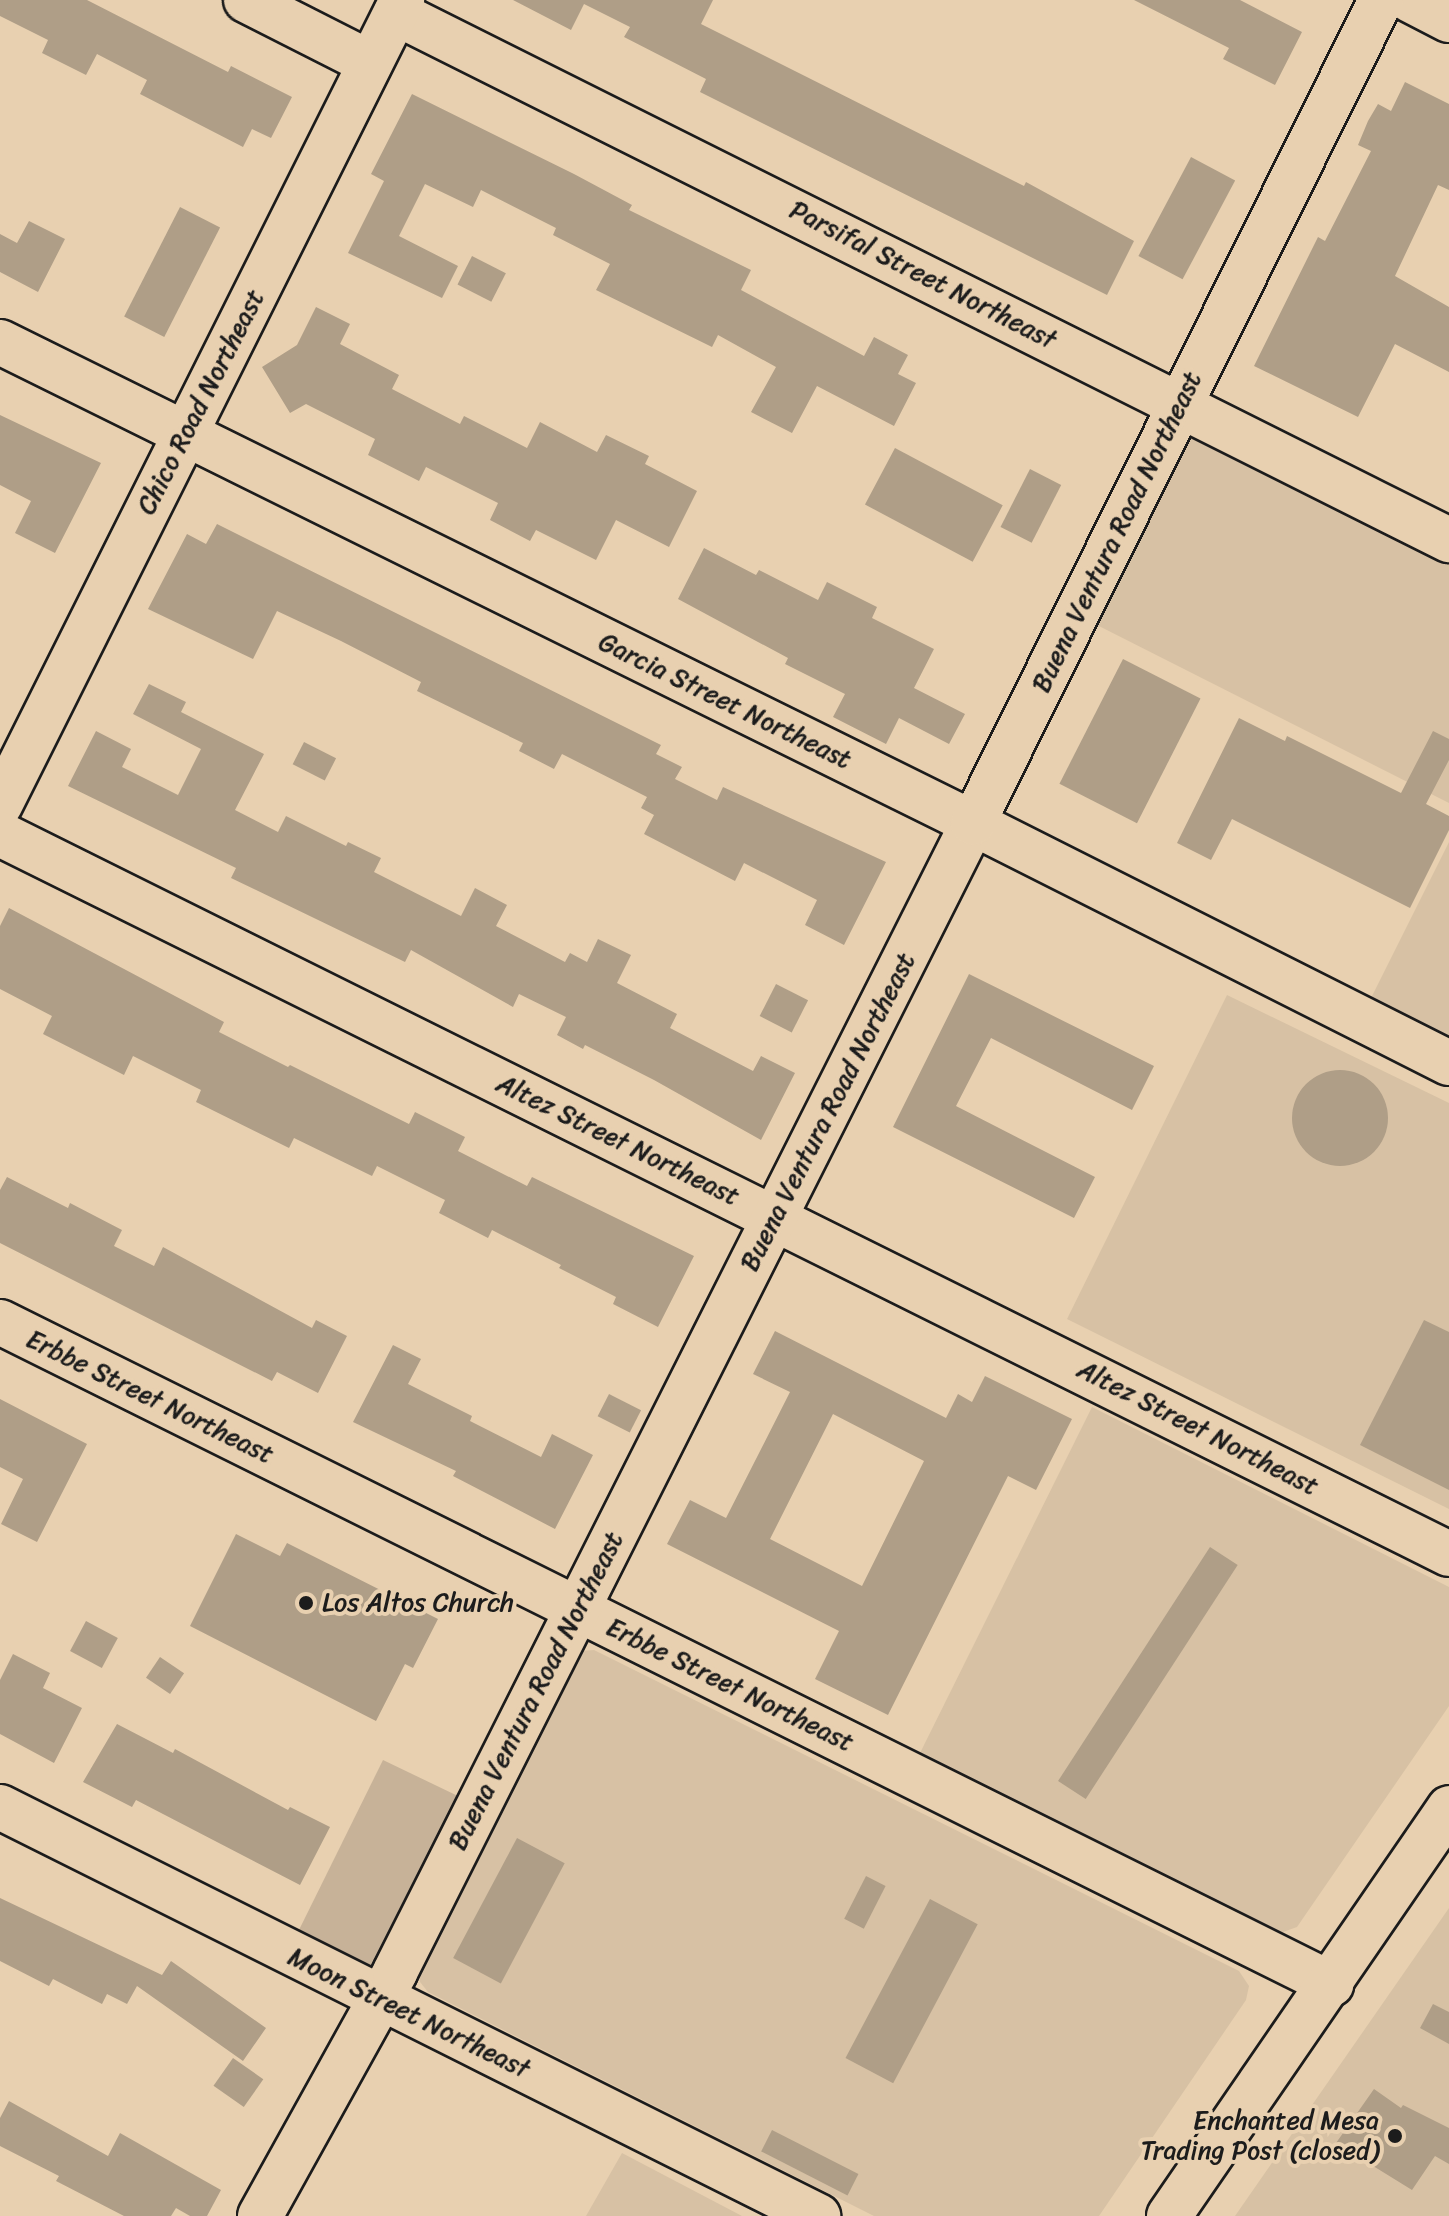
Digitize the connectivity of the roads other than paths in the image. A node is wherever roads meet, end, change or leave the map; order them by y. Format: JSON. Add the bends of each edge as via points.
{"nodes":[{"id":1,"x":246,"y":0,"type":"edge"},
{"id":2,"x":1381,"y":0,"type":"edge"},
{"id":3,"x":1410,"y":0,"type":"edge"},
{"id":4,"x":399,"y":6,"type":"edge"},
{"id":5,"x":1449,"y":20,"type":"edge"},
{"id":6,"x":370,"y":63,"type":"junction"},
{"id":7,"x":0,"y":342,"type":"edge"},
{"id":8,"x":1180,"y":404,"type":"junction"},
{"id":9,"x":185,"y":433,"type":"junction"},
{"id":10,"x":1449,"y":540,"type":"edge"},
{"id":11,"x":0,"y":805,"type":"edge"},
{"id":12,"x":973,"y":823,"type":"junction"},
{"id":13,"x":0,"y":834,"type":"edge"},
{"id":14,"x":1449,"y":1063,"type":"edge"},
{"id":15,"x":775,"y":1218,"type":"junction"},
{"id":16,"x":0,"y":1322,"type":"edge"},
{"id":17,"x":1449,"y":1554,"type":"edge"},
{"id":18,"x":577,"y":1609,"type":"junction"},
{"id":19,"x":0,"y":1807,"type":"edge"},
{"id":20,"x":1449,"y":1808,"type":"edge"},
{"id":21,"x":1331,"y":1984,"type":"junction"},
{"id":22,"x":380,"y":1999,"type":"junction"},
{"id":23,"x":260,"y":2216,"type":"edge"},
{"id":24,"x":818,"y":2216,"type":"edge"},
{"id":25,"x":1169,"y":2216,"type":"edge"}],
"edges":[{"from":1,"to":6,"type":"street"},
{"from":2,"to":8,"type":"street","name":"Buena Ventura Road Northeast"},
{"from":3,"to":5,"type":"street"},
{"from":4,"to":6,"type":"street","name":"Chico Road Northeast"},
{"from":4,"to":8,"type":"street","name":"Parsifal Street Northeast"},
{"from":6,"to":9,"type":"street","name":"Chico Road Northeast"},
{"from":7,"to":9,"type":"street","name":"Garcia Street Northeast"},
{"from":8,"to":10,"type":"street","name":"Parsifal Street Northeast"},
{"from":8,"to":12,"type":"street","name":"Buena Ventura Road Northeast"},
{"from":9,"to":11,"type":"street","name":"Chico Road Northeast"},
{"from":9,"to":12,"type":"street","name":"Garcia Street Northeast"},
{"from":12,"to":14,"type":"street","name":"Garcia Street Northeast"},
{"from":12,"to":15,"type":"street","name":"Buena Ventura Road Northeast"},
{"from":13,"to":15,"type":"street","name":"Altez Street Northeast"},
{"from":15,"to":17,"type":"street","name":"Altez Street Northeast"},
{"from":15,"to":18,"type":"street","name":"Buena Ventura Road Northeast"},
{"from":16,"to":18,"type":"street","name":"Erbbe Street Northeast"},
{"from":18,"to":21,"type":"street","name":"Erbbe Street Northeast"},
{"from":18,"to":22,"type":"street","name":"Buena Ventura Road Northeast"},
{"from":19,"to":22,"type":"street","name":"Moon Street Northeast"},
{"from":20,"to":21,"type":"street"},
{"from":21,"to":25,"type":"street"},
{"from":22,"to":23,"type":"street","name":"Buena Ventura Road Northeast"},
{"from":22,"to":24,"type":"street","name":"Moon Street Northeast"}]}
